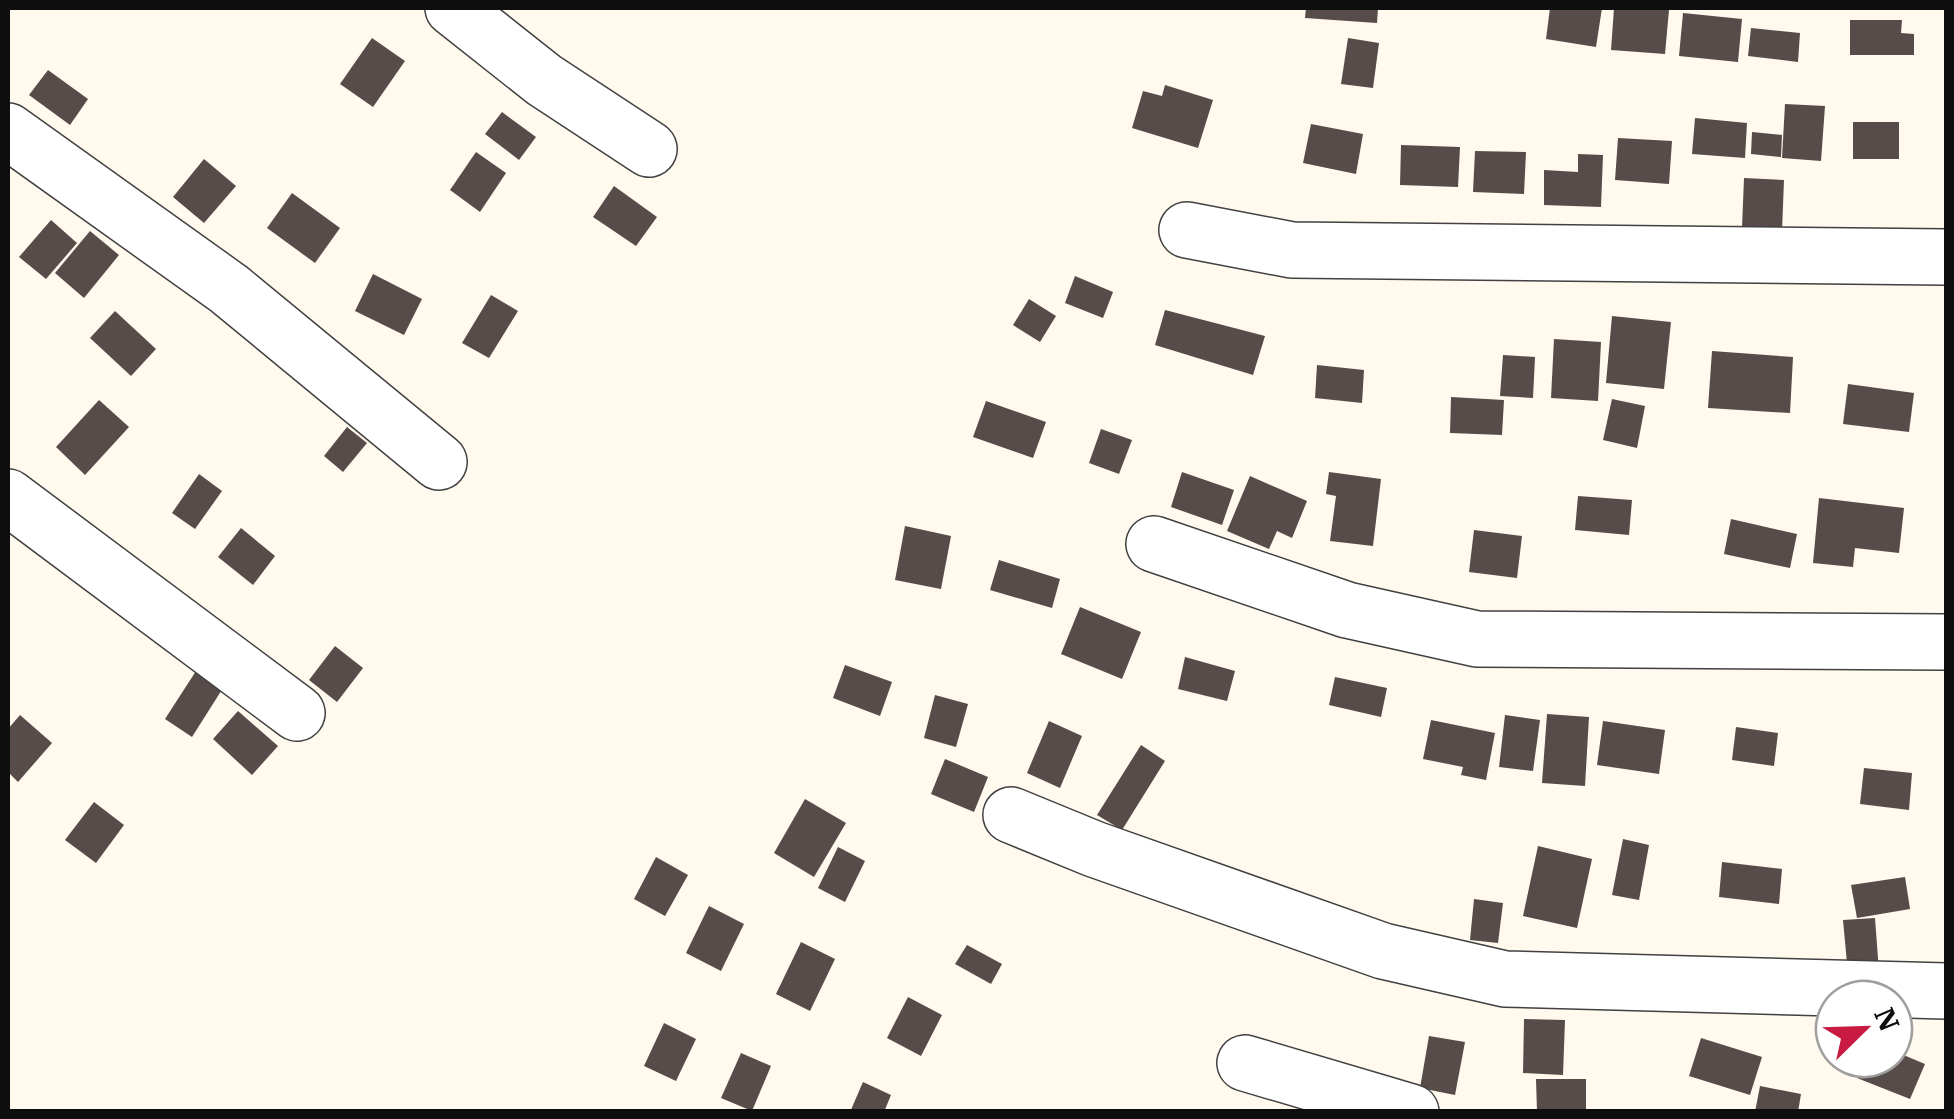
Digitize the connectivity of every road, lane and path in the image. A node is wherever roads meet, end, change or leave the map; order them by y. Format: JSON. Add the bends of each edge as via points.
{"nodes":[{"id":1,"x":453,"y":8,"type":"edge"},
{"id":2,"x":8,"y":131,"type":"edge"},
{"id":3,"x":649,"y":149,"type":"dead end"},
{"id":4,"x":1188,"y":230,"type":"dead end"},
{"id":5,"x":1946,"y":256,"type":"edge"},
{"id":6,"x":439,"y":462,"type":"dead end"},
{"id":7,"x":8,"y":497,"type":"edge"},
{"id":8,"x":1154,"y":544,"type":"dead end"},
{"id":9,"x":1946,"y":642,"type":"edge"},
{"id":10,"x":297,"y":712,"type":"dead end"},
{"id":11,"x":1011,"y":815,"type":"dead end"},
{"id":12,"x":1946,"y":991,"type":"edge"},
{"id":13,"x":1245,"y":1063,"type":"dead end"},
{"id":14,"x":1411,"y":1112,"type":"edge"}],
"edges":[{"from":1,"to":3,"type":"street","via":[[544,80]]},
{"from":2,"to":6,"type":"street","via":[[229,289]]},
{"from":4,"to":5,"type":"street","via":[[1312,251]]},
{"from":7,"to":10,"type":"street"},
{"from":8,"to":9,"type":"street","via":[[1348,610],[1477,639]]},
{"from":11,"to":12,"type":"street","via":[[1383,951],[1504,978]]},
{"from":13,"to":14,"type":"street"}]}
